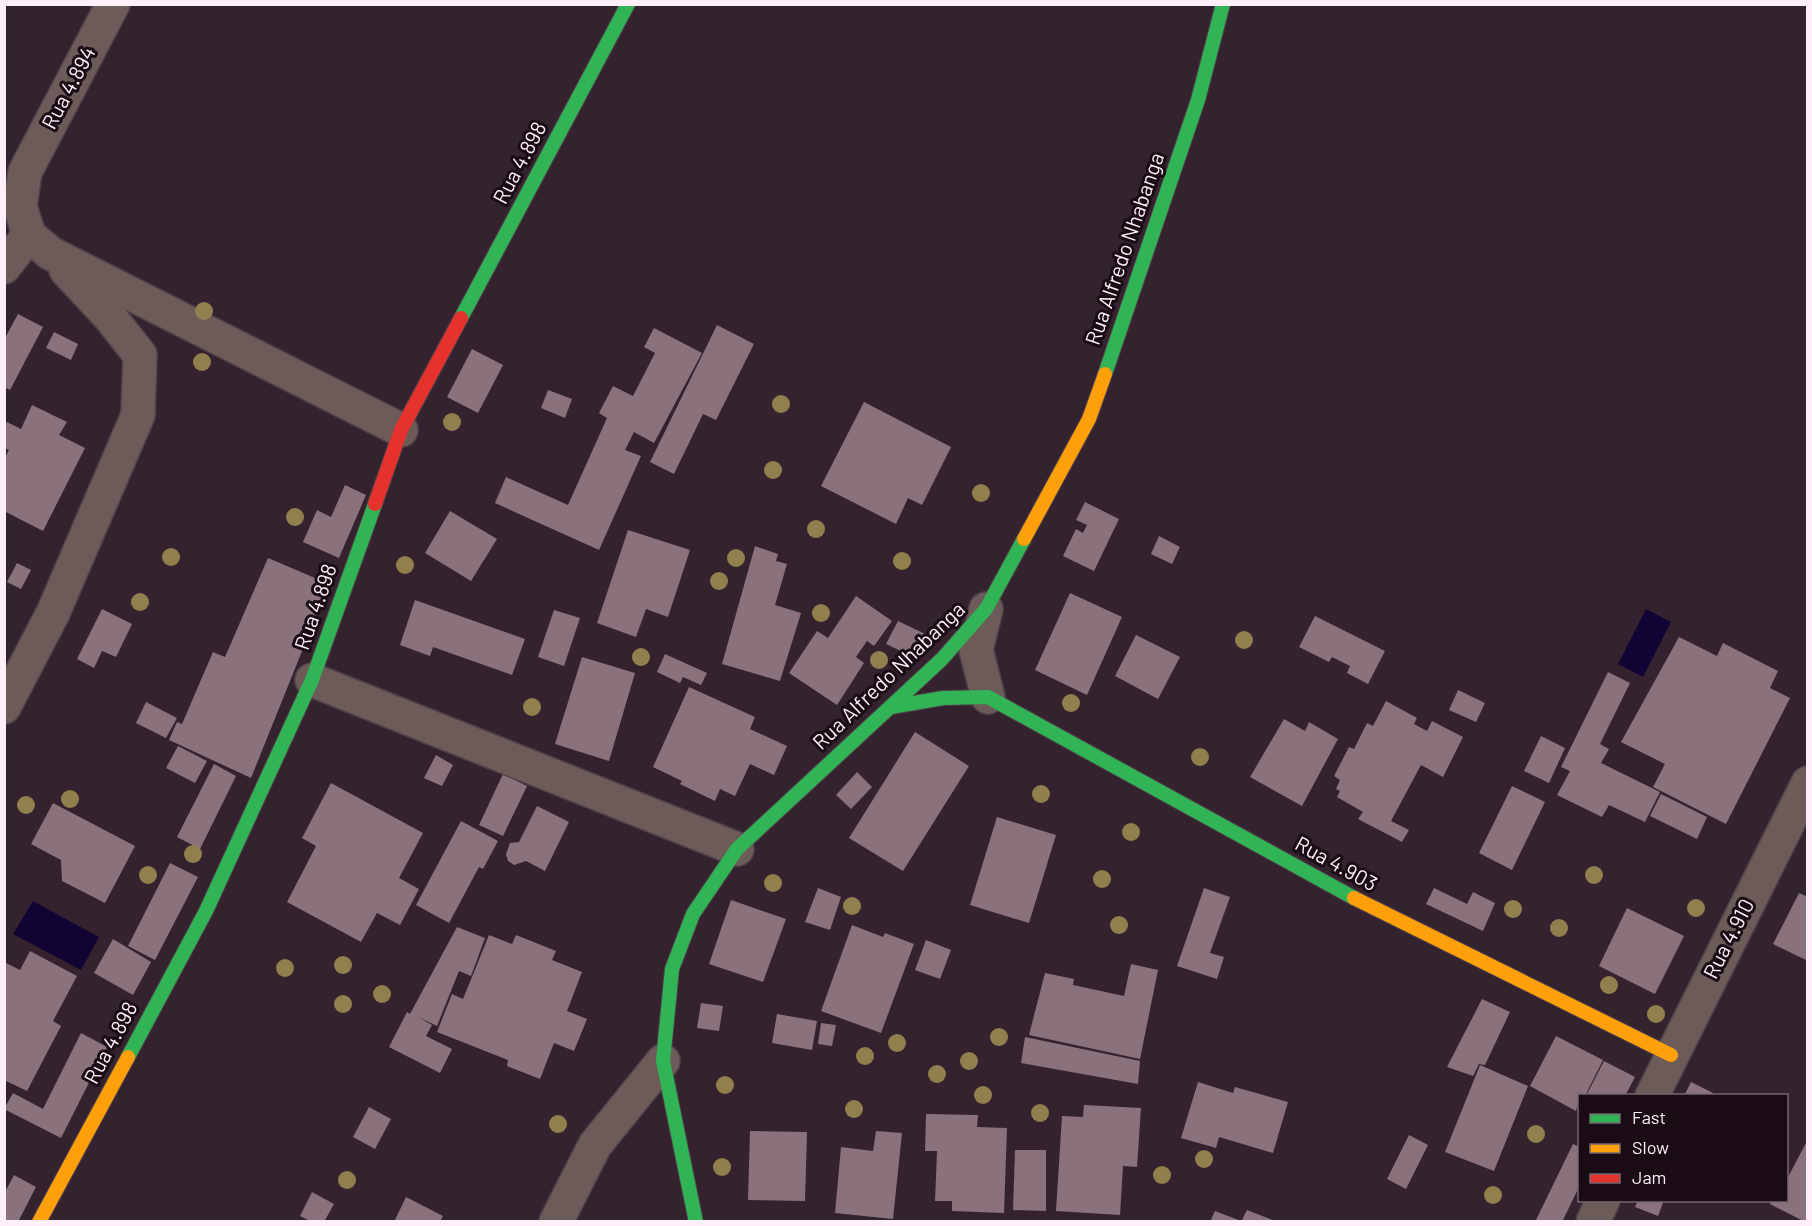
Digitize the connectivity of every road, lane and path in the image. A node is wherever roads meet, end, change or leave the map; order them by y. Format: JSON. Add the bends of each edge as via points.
{"nodes":[{"id":1,"x":113,"y":4,"type":"edge"},
{"id":2,"x":628,"y":4,"type":"edge"},
{"id":3,"x":1223,"y":4,"type":"edge"},
{"id":4,"x":40,"y":244,"type":"junction"},
{"id":5,"x":4,"y":267,"type":"edge"},
{"id":6,"x":401,"y":430,"type":"junction"},
{"id":7,"x":986,"y":609,"type":"junction"},
{"id":8,"x":312,"y":680,"type":"junction"},
{"id":9,"x":988,"y":697,"type":"junction"},
{"id":10,"x":4,"y":707,"type":"edge"},
{"id":11,"x":891,"y":707,"type":"junction"},
{"id":12,"x":1808,"y":783,"type":"edge"},
{"id":13,"x":737,"y":849,"type":"junction"},
{"id":14,"x":1671,"y":1055,"type":"junction"},
{"id":15,"x":663,"y":1061,"type":"junction"},
{"id":16,"x":1652,"y":1094,"type":"edge"},
{"id":17,"x":1602,"y":1202,"type":"edge"},
{"id":18,"x":39,"y":1221,"type":"edge"},
{"id":19,"x":556,"y":1221,"type":"edge"},
{"id":20,"x":696,"y":1221,"type":"edge"},
{"id":21,"x":1593,"y":1221,"type":"edge"}],
"edges":[{"from":1,"to":4,"type":"street","name":"Rua 4.894","via":[[25,172],[20,206]]},
{"from":2,"to":6,"type":"street","name":"Rua 4.898"},
{"from":3,"to":7,"type":"street","name":"Rua Alfredo Nhabanga","via":[[1198,100],[1089,419]]},
{"from":4,"to":5,"type":"street"},
{"from":4,"to":6,"type":"street"},
{"from":4,"to":10,"type":"street","via":[[110,317],[140,355],[138,416],[53,613]]},
{"from":6,"to":8,"type":"street","name":"Rua 4.898"},
{"from":7,"to":9,"type":"street","via":[[976,650]]},
{"from":7,"to":11,"type":"street","name":"Rua Alfredo Nhabanga","via":[[942,659]]},
{"from":8,"to":13,"type":"street"},
{"from":8,"to":18,"type":"street","name":"Rua 4.898","via":[[206,911]]},
{"from":9,"to":11,"type":"street","via":[[943,698]]},
{"from":9,"to":14,"type":"street","name":"Rua 4.903","via":[[1371,908]]},
{"from":11,"to":13,"type":"street","name":"Rua Alfredo Nhabanga"},
{"from":12,"to":14,"type":"street","name":"Rua 4.910"},
{"from":13,"to":15,"type":"street","name":"Rua Alfredo Nhabanga","via":[[693,914],[672,969]]},
{"from":14,"to":16,"type":"street","name":"Rua 4.910"},
{"from":15,"to":19,"type":"street","via":[[594,1145]]},
{"from":15,"to":20,"type":"street","name":"Rua Alfredo Nhabanga"},
{"from":17,"to":21,"type":"street"}]}
